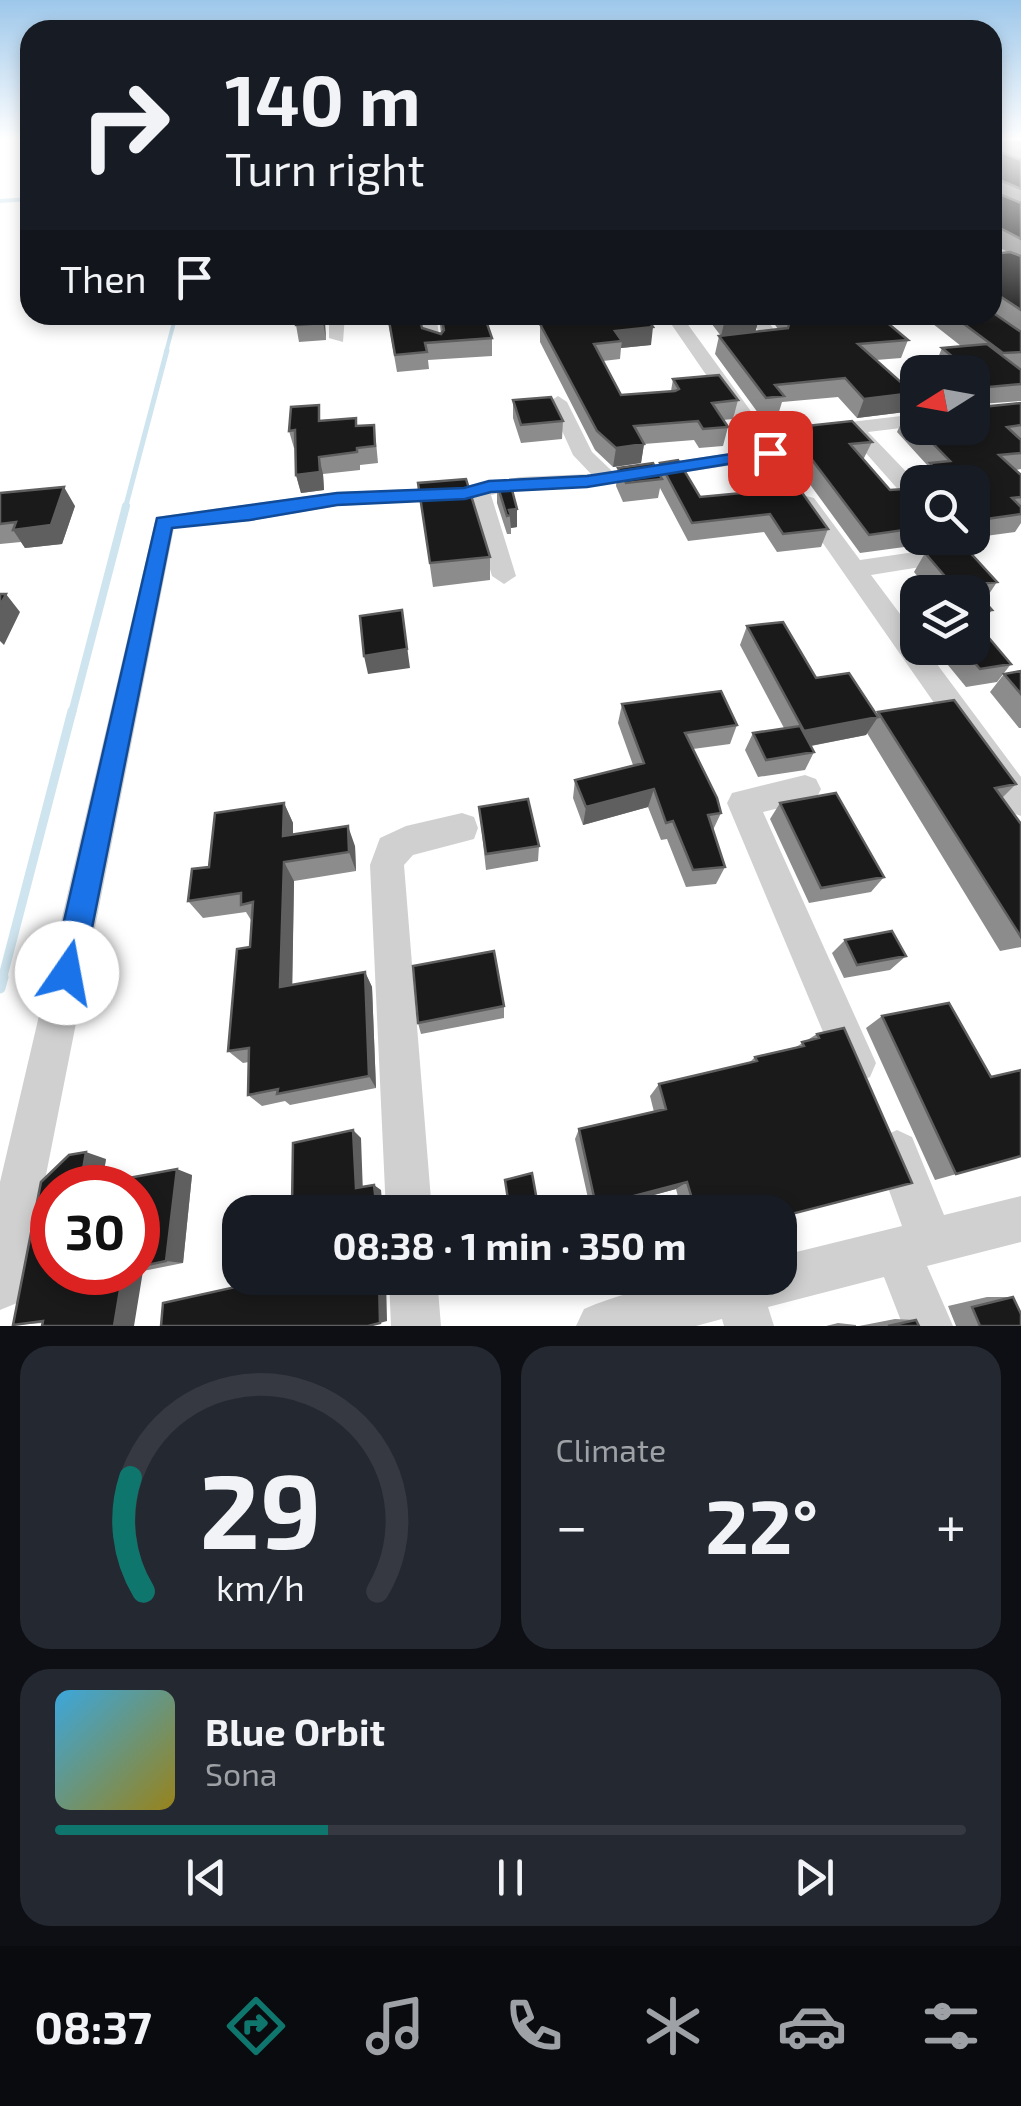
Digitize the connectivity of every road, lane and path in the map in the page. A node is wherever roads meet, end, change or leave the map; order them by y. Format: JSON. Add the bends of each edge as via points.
{"nodes":[{"id":1,"x":337,"y":325,"type":"edge"},
{"id":2,"x":430,"y":325,"type":"edge"},
{"id":3,"x":684,"y":325,"type":"edge"},
{"id":4,"x":763,"y":325,"type":"edge"},
{"id":5,"x":337,"y":338,"type":"dead end"},
{"id":6,"x":755,"y":342,"type":"edge"},
{"id":7,"x":435,"y":344,"type":"edge"},
{"id":8,"x":558,"y":402,"type":"edge"},
{"id":9,"x":900,"y":422,"type":"edge"},
{"id":10,"x":853,"y":428,"type":"junction"},
{"id":11,"x":765,"y":446,"type":"junction"},
{"id":12,"x":605,"y":476,"type":"junction"},
{"id":13,"x":900,"y":479,"type":"edge"},
{"id":14,"x":479,"y":491,"type":"junction"},
{"id":15,"x":914,"y":555,"type":"edge"},
{"id":16,"x":854,"y":568,"type":"junction"},
{"id":17,"x":504,"y":576,"type":"dead end"},
{"id":18,"x":1008,"y":764,"type":"edge"},
{"id":19,"x":806,"y":788,"type":"dead end"},
{"id":20,"x":1021,"y":802,"type":"edge"},
{"id":21,"x":462,"y":828,"type":"dead end"},
{"id":22,"x":407,"y":1195,"type":"edge"},
{"id":23,"x":1021,"y":1219,"type":"edge"},
{"id":24,"x":914,"y":1246,"type":"junction"},
{"id":25,"x":0,"y":1286,"type":"edge"},
{"id":26,"x":413,"y":1295,"type":"edge"},
{"id":27,"x":744,"y":1309,"type":"edge"},
{"id":28,"x":622,"y":1323,"type":"edge"},
{"id":29,"x":416,"y":1326,"type":"edge"},
{"id":30,"x":928,"y":1326,"type":"edge"}],
"edges":[{"from":1,"to":5,"type":"street"},
{"from":2,"to":7,"type":"street"},
{"from":3,"to":11,"type":"street","via":[[708,346]]},
{"from":4,"to":6,"type":"street","via":[[774,340]]},
{"from":8,"to":12,"type":"street","via":[[583,455]]},
{"from":9,"to":10,"type":"street"},
{"from":10,"to":11,"type":"street"},
{"from":10,"to":13,"type":"street"},
{"from":11,"to":12,"type":"street"},
{"from":11,"to":16,"type":"street"},
{"from":12,"to":14,"type":"street"},
{"from":14,"to":17,"type":"street"},
{"from":14,"to":25,"type":"street","via":[[337,499],[164,522]]},
{"from":15,"to":16,"type":"street"},
{"from":16,"to":18,"type":"street"},
{"from":18,"to":20,"type":"street"},
{"from":19,"to":24,"type":"street","via":[[743,803],[910,1182]]},
{"from":21,"to":22,"type":"street","via":[[406,841],[392,849],[387,866]]},
{"from":23,"to":24,"type":"street"},
{"from":24,"to":27,"type":"street"},
{"from":24,"to":30,"type":"street"},
{"from":26,"to":29,"type":"street"},
{"from":27,"to":28,"type":"street"}]}
